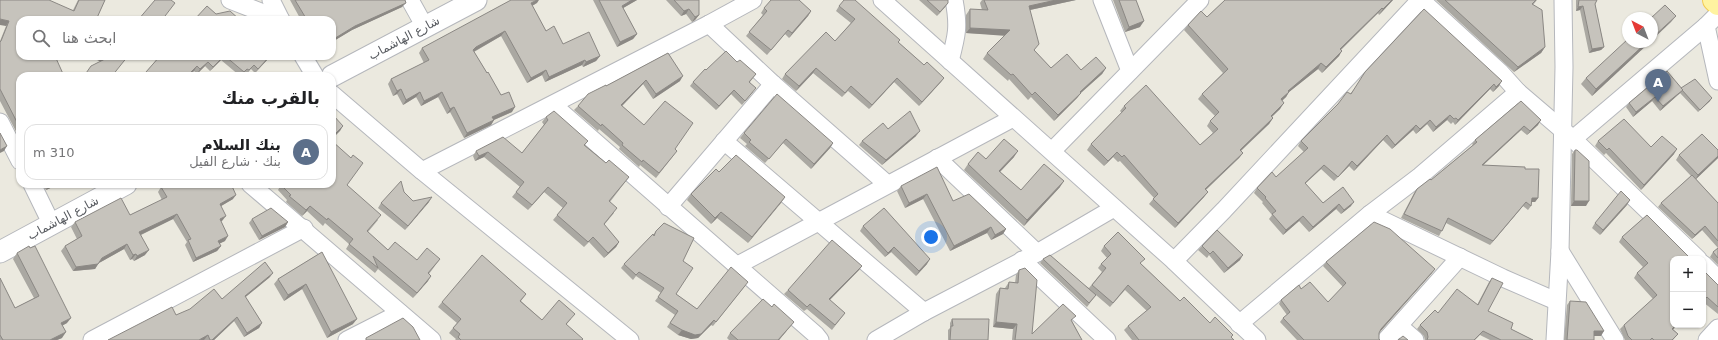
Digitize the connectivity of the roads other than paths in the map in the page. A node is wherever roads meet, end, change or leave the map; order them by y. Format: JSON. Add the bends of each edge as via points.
{"nodes":[{"id":1,"x":230,"y":0,"type":"edge"},
{"id":2,"x":271,"y":0,"type":"edge"},
{"id":3,"x":410,"y":0,"type":"edge"},
{"id":4,"x":476,"y":0,"type":"edge"},
{"id":5,"x":753,"y":0,"type":"edge"},
{"id":6,"x":882,"y":0,"type":"edge"},
{"id":7,"x":954,"y":0,"type":"edge"},
{"id":8,"x":1102,"y":0,"type":"edge"},
{"id":9,"x":1200,"y":0,"type":"edge"},
{"id":10,"x":1421,"y":0,"type":"edge"},
{"id":11,"x":1563,"y":0,"type":"edge"},
{"id":12,"x":1714,"y":0,"type":"edge"},
{"id":13,"x":1718,"y":4,"type":"edge"},
{"id":14,"x":1718,"y":14,"type":"edge"},
{"id":15,"x":271,"y":16,"type":"edge"},
{"id":16,"x":279,"y":16,"type":"edge"},
{"id":17,"x":709,"y":24,"type":"junction"},
{"id":18,"x":1706,"y":26,"type":"junction"},
{"id":19,"x":425,"y":27,"type":"junction"},
{"id":20,"x":305,"y":60,"type":"edge"},
{"id":21,"x":950,"y":60,"type":"junction"},
{"id":22,"x":1130,"y":71,"type":"junction"},
{"id":23,"x":313,"y":72,"type":"edge"},
{"id":24,"x":336,"y":74,"type":"edge"},
{"id":25,"x":1718,"y":81,"type":"edge"},
{"id":26,"x":773,"y":84,"type":"junction"},
{"id":27,"x":1518,"y":92,"type":"junction"},
{"id":28,"x":336,"y":97,"type":"edge"},
{"id":29,"x":553,"y":105,"type":"junction"},
{"id":30,"x":1013,"y":118,"type":"junction"},
{"id":31,"x":0,"y":122,"type":"edge"},
{"id":32,"x":1568,"y":134,"type":"junction"},
{"id":33,"x":724,"y":141,"type":"junction"},
{"id":34,"x":1052,"y":152,"type":"junction"},
{"id":35,"x":16,"y":153,"type":"edge"},
{"id":36,"x":937,"y":158,"type":"junction"},
{"id":37,"x":422,"y":171,"type":"junction"},
{"id":38,"x":887,"y":184,"type":"junction"},
{"id":39,"x":34,"y":188,"type":"edge"},
{"id":40,"x":118,"y":188,"type":"edge"},
{"id":41,"x":255,"y":188,"type":"edge"},
{"id":42,"x":668,"y":206,"type":"junction"},
{"id":43,"x":1114,"y":208,"type":"junction"},
{"id":44,"x":1370,"y":214,"type":"junction"},
{"id":45,"x":819,"y":222,"type":"junction"},
{"id":46,"x":52,"y":223,"type":"junction"},
{"id":47,"x":304,"y":228,"type":"junction"},
{"id":48,"x":1560,"y":251,"type":"junction"},
{"id":49,"x":0,"y":252,"type":"edge"},
{"id":50,"x":1030,"y":256,"type":"junction"},
{"id":51,"x":1695,"y":256,"type":"edge"},
{"id":52,"x":1460,"y":257,"type":"junction"},
{"id":53,"x":1174,"y":261,"type":"junction"},
{"id":54,"x":736,"y":266,"type":"junction"},
{"id":55,"x":1706,"y":267,"type":"edge"},
{"id":56,"x":1718,"y":279,"type":"edge"},
{"id":57,"x":1556,"y":301,"type":"junction"},
{"id":58,"x":924,"y":312,"type":"junction"},
{"id":59,"x":400,"y":313,"type":"junction"},
{"id":60,"x":1239,"y":324,"type":"junction"},
{"id":61,"x":1399,"y":326,"type":"junction"},
{"id":62,"x":1718,"y":328,"type":"edge"},
{"id":63,"x":113,"y":335,"type":"edge"},
{"id":64,"x":92,"y":340,"type":"edge"},
{"id":65,"x":347,"y":340,"type":"edge"},
{"id":66,"x":432,"y":340,"type":"edge"},
{"id":67,"x":630,"y":340,"type":"edge"},
{"id":68,"x":820,"y":340,"type":"edge"},
{"id":69,"x":876,"y":340,"type":"edge"},
{"id":70,"x":1107,"y":340,"type":"edge"},
{"id":71,"x":1257,"y":340,"type":"edge"},
{"id":72,"x":1386,"y":340,"type":"edge"},
{"id":73,"x":1415,"y":340,"type":"edge"},
{"id":74,"x":1555,"y":340,"type":"edge"},
{"id":75,"x":1615,"y":340,"type":"edge"},
{"id":76,"x":1707,"y":340,"type":"edge"}],
"edges":[{"from":1,"to":15,"type":"street"},
{"from":2,"to":16,"type":"street"},
{"from":3,"to":19,"type":"street"},
{"from":4,"to":19,"type":"street","name":"شارع الهاشماب"},
{"from":5,"to":17,"type":"street"},
{"from":6,"to":21,"type":"street"},
{"from":7,"to":21,"type":"street","via":[[958,20]]},
{"from":8,"to":22,"type":"street"},
{"from":9,"to":22,"type":"street"},
{"from":10,"to":27,"type":"street","via":[[1500,72]]},
{"from":10,"to":53,"type":"street"},
{"from":11,"to":32,"type":"street"},
{"from":12,"to":13,"type":"main road"},
{"from":14,"to":18,"type":"street"},
{"from":17,"to":26,"type":"street"},
{"from":17,"to":29,"type":"street"},
{"from":18,"to":25,"type":"street"},
{"from":18,"to":32,"type":"street"},
{"from":19,"to":24,"type":"street","name":"شارع الهاشماب"},
{"from":20,"to":23,"type":"street"},
{"from":21,"to":30,"type":"street"},
{"from":22,"to":34,"type":"street"},
{"from":26,"to":33,"type":"street"},
{"from":26,"to":38,"type":"street"},
{"from":27,"to":32,"type":"street"},
{"from":27,"to":44,"type":"street","via":[[1420,176]]},
{"from":28,"to":37,"type":"street"},
{"from":29,"to":37,"type":"street"},
{"from":29,"to":42,"type":"street"},
{"from":30,"to":34,"type":"street"},
{"from":30,"to":36,"type":"street"},
{"from":31,"to":35,"type":"street"},
{"from":32,"to":48,"type":"street"},
{"from":32,"to":51,"type":"street"},
{"from":33,"to":42,"type":"street"},
{"from":33,"to":45,"type":"street"},
{"from":34,"to":43,"type":"street"},
{"from":36,"to":38,"type":"street"},
{"from":36,"to":50,"type":"street"},
{"from":37,"to":67,"type":"street"},
{"from":38,"to":45,"type":"street"},
{"from":39,"to":46,"type":"street"},
{"from":40,"to":46,"type":"street","name":"شارع الهاشماب"},
{"from":41,"to":47,"type":"street"},
{"from":42,"to":54,"type":"street"},
{"from":43,"to":50,"type":"street"},
{"from":43,"to":53,"type":"street"},
{"from":44,"to":52,"type":"street"},
{"from":44,"to":60,"type":"street"},
{"from":45,"to":54,"type":"street"},
{"from":45,"to":58,"type":"street"},
{"from":46,"to":49,"type":"street","name":"شارع الهاشماب"},
{"from":47,"to":59,"type":"street"},
{"from":47,"to":63,"type":"street"},
{"from":48,"to":57,"type":"street"},
{"from":48,"to":75,"type":"street"},
{"from":50,"to":58,"type":"street"},
{"from":50,"to":70,"type":"street"},
{"from":52,"to":57,"type":"street"},
{"from":52,"to":61,"type":"street"},
{"from":53,"to":60,"type":"street"},
{"from":54,"to":68,"type":"street"},
{"from":55,"to":56,"type":"street"},
{"from":57,"to":74,"type":"street"},
{"from":58,"to":69,"type":"street"},
{"from":59,"to":65,"type":"street"},
{"from":59,"to":66,"type":"street"},
{"from":60,"to":71,"type":"street"},
{"from":61,"to":72,"type":"street"},
{"from":61,"to":73,"type":"street"},
{"from":62,"to":76,"type":"street"},
{"from":63,"to":64,"type":"street"}]}
